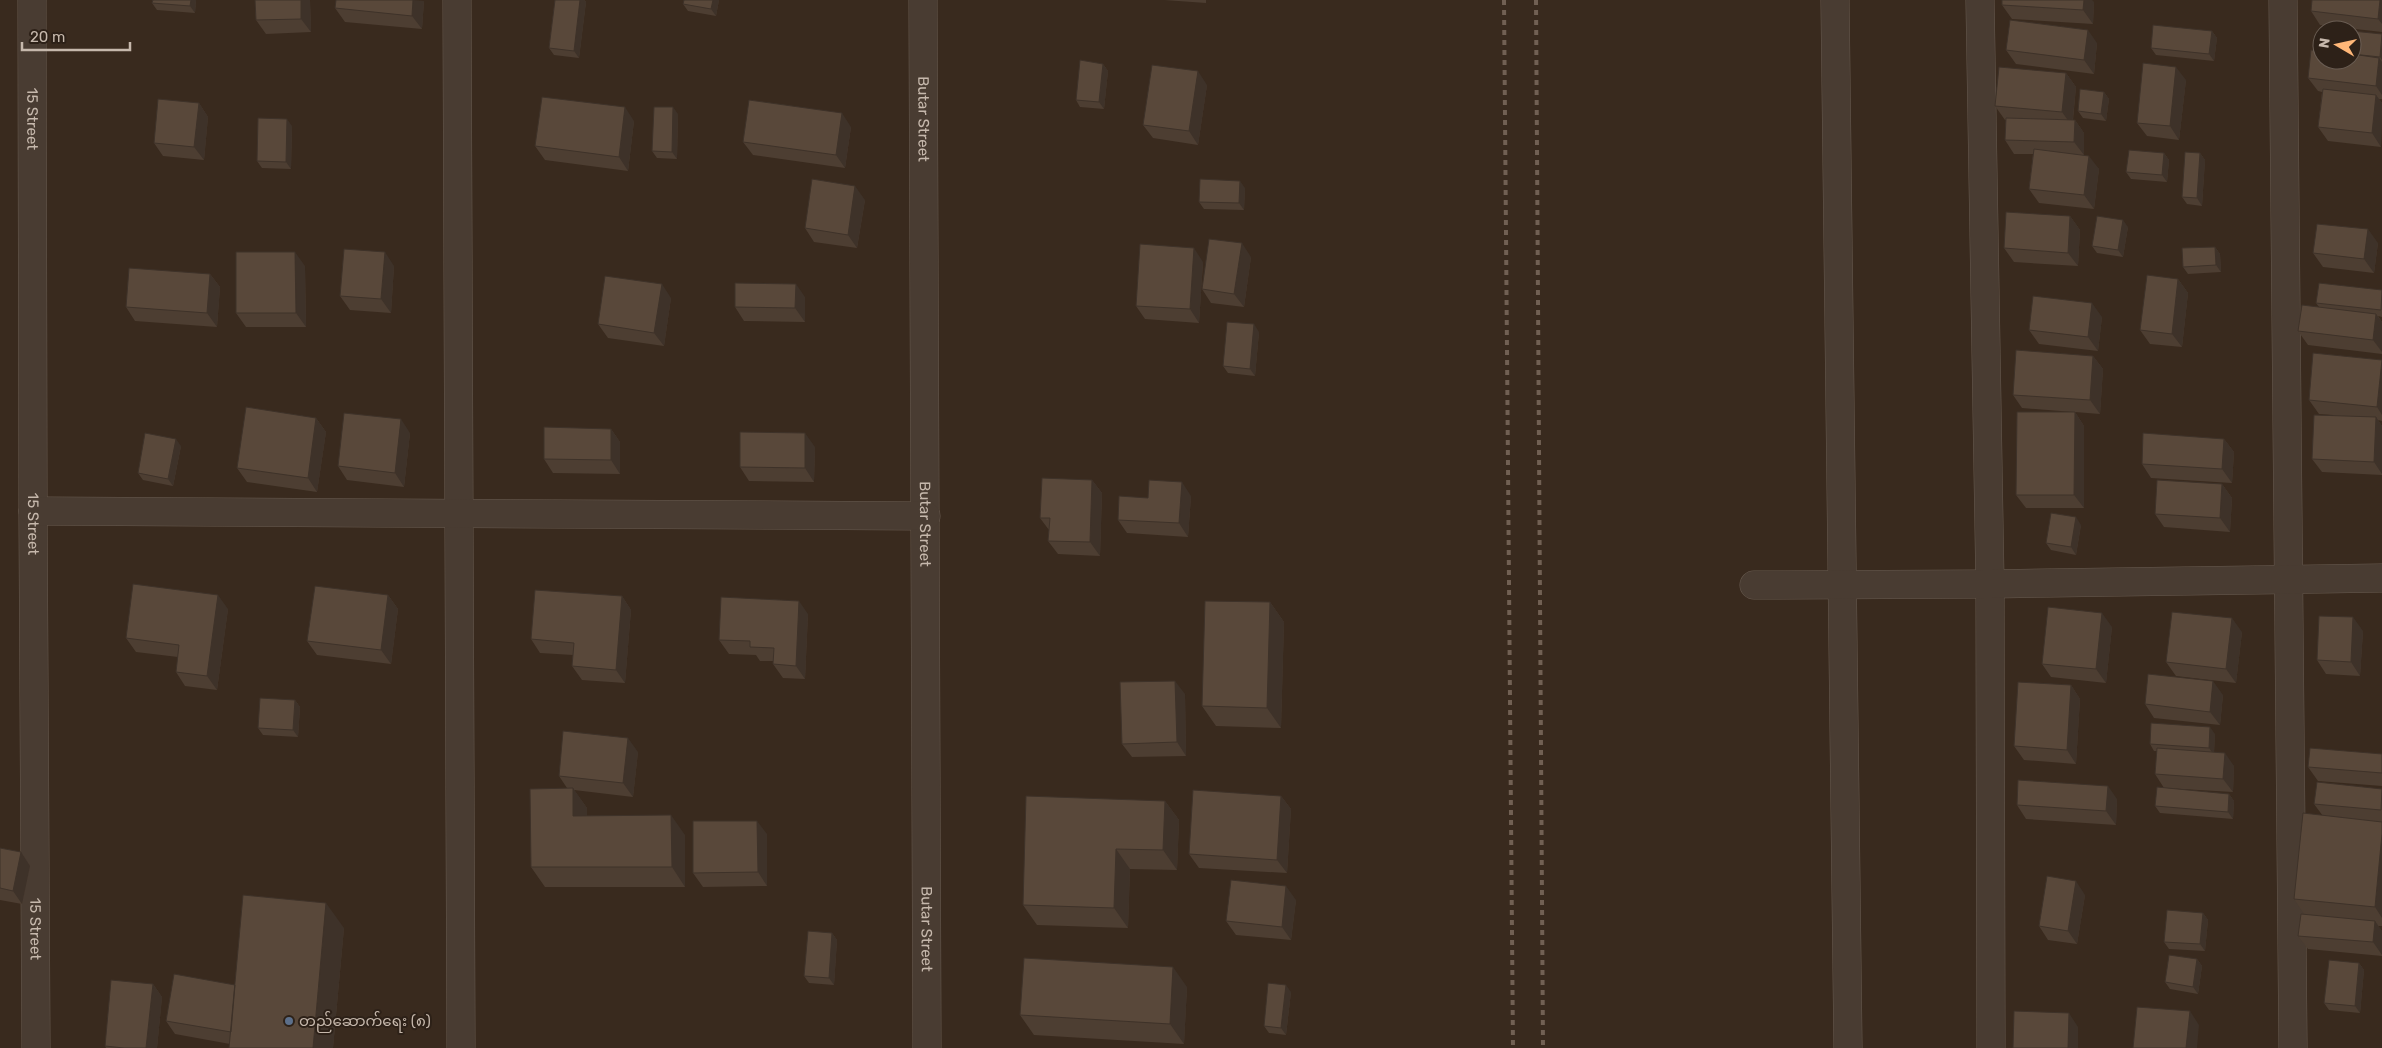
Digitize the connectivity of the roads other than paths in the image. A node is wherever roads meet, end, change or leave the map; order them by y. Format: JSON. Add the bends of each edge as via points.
{"nodes":[{"id":1,"x":32,"y":0,"type":"edge"},
{"id":2,"x":457,"y":0,"type":"edge"},
{"id":3,"x":923,"y":0,"type":"edge"},
{"id":4,"x":1835,"y":0,"type":"edge"},
{"id":5,"x":1980,"y":0,"type":"edge"},
{"id":6,"x":2283,"y":0,"type":"edge"},
{"id":7,"x":33,"y":511,"type":"junction"},
{"id":8,"x":459,"y":514,"type":"junction"},
{"id":9,"x":926,"y":516,"type":"junction"},
{"id":10,"x":2382,"y":578,"type":"edge"},
{"id":11,"x":2290,"y":579,"type":"junction"},
{"id":12,"x":1990,"y":584,"type":"junction"},
{"id":13,"x":1754,"y":585,"type":"dead end"},
{"id":14,"x":1843,"y":585,"type":"junction"},
{"id":15,"x":36,"y":1048,"type":"edge"},
{"id":16,"x":461,"y":1048,"type":"edge"},
{"id":17,"x":927,"y":1048,"type":"edge"},
{"id":18,"x":1848,"y":1048,"type":"edge"},
{"id":19,"x":1992,"y":1048,"type":"edge"},
{"id":20,"x":2293,"y":1048,"type":"edge"}],
"edges":[{"from":1,"to":7,"type":"street","name":"15 Street"},
{"from":2,"to":8,"type":"street"},
{"from":3,"to":9,"type":"street","name":"Butar Street"},
{"from":4,"to":14,"type":"street"},
{"from":5,"to":12,"type":"street"},
{"from":6,"to":11,"type":"street"},
{"from":7,"to":8,"type":"street"},
{"from":7,"to":15,"type":"street","name":"15 Street"},
{"from":8,"to":9,"type":"street"},
{"from":8,"to":16,"type":"street"},
{"from":9,"to":17,"type":"street","name":"Butar Street"},
{"from":10,"to":11,"type":"street"},
{"from":11,"to":12,"type":"street"},
{"from":11,"to":20,"type":"street"},
{"from":12,"to":14,"type":"street"},
{"from":12,"to":19,"type":"street"},
{"from":13,"to":14,"type":"street"},
{"from":14,"to":18,"type":"street"}]}
